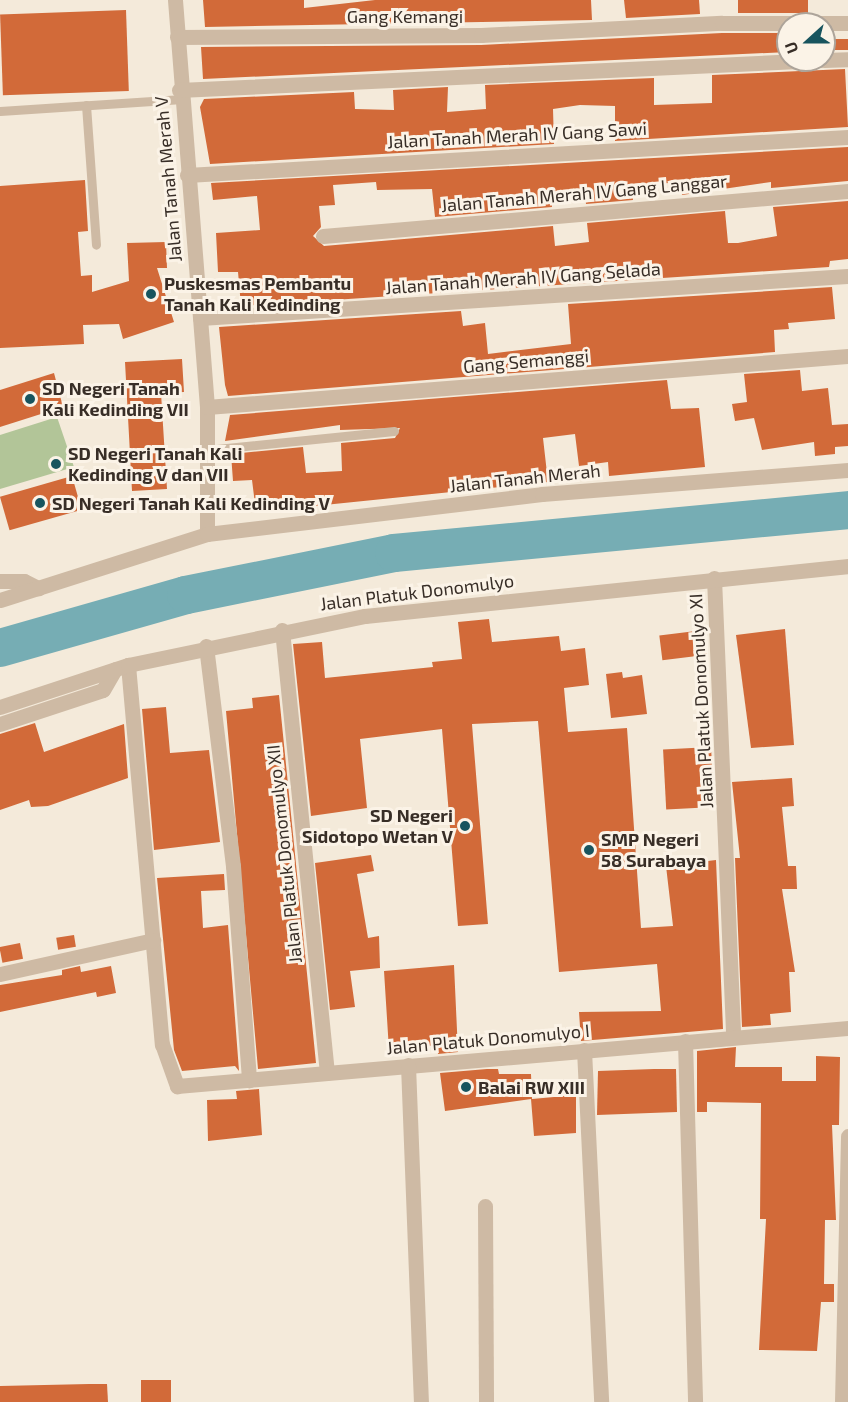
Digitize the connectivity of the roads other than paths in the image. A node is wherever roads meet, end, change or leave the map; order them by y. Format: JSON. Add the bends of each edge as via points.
{"nodes":[{"id":1,"x":175,"y":0,"type":"edge"},
{"id":2,"x":848,"y":23,"type":"edge"},
{"id":3,"x":177,"y":37,"type":"junction"},
{"id":4,"x":776,"y":62,"type":"edge"},
{"id":5,"x":179,"y":94,"type":"junction"},
{"id":6,"x":86,"y":105,"type":"junction"},
{"id":7,"x":0,"y":111,"type":"edge"},
{"id":8,"x":848,"y":137,"type":"edge"},
{"id":9,"x":187,"y":175,"type":"junction"},
{"id":10,"x":848,"y":191,"type":"edge"},
{"id":11,"x":323,"y":236,"type":"dead end"},
{"id":12,"x":96,"y":245,"type":"dead end"},
{"id":13,"x":848,"y":276,"type":"edge"},
{"id":14,"x":200,"y":318,"type":"junction"},
{"id":15,"x":848,"y":356,"type":"edge"},
{"id":16,"x":207,"y":406,"type":"junction"},
{"id":17,"x":394,"y":431,"type":"dead end"},
{"id":18,"x":207,"y":450,"type":"junction"},
{"id":19,"x":848,"y":470,"type":"edge"},
{"id":20,"x":207,"y":534,"type":"junction"},
{"id":21,"x":848,"y":566,"type":"edge"},
{"id":22,"x":714,"y":578,"type":"junction"},
{"id":23,"x":0,"y":581,"type":"edge"},
{"id":24,"x":38,"y":588,"type":"junction"},
{"id":25,"x":0,"y":600,"type":"edge"},
{"id":26,"x":282,"y":630,"type":"junction"},
{"id":27,"x":206,"y":646,"type":"junction"},
{"id":28,"x":122,"y":667,"type":"junction"},
{"id":29,"x":0,"y":707,"type":"edge"},
{"id":30,"x":0,"y":724,"type":"edge"},
{"id":31,"x":153,"y":940,"type":"junction"},
{"id":32,"x":0,"y":974,"type":"edge"},
{"id":33,"x":848,"y":1028,"type":"edge"},
{"id":34,"x":732,"y":1037,"type":"junction"},
{"id":35,"x":685,"y":1041,"type":"junction"},
{"id":36,"x":584,"y":1050,"type":"junction"},
{"id":37,"x":408,"y":1065,"type":"junction"},
{"id":38,"x":327,"y":1073,"type":"junction"},
{"id":39,"x":249,"y":1080,"type":"junction"},
{"id":40,"x":848,"y":1136,"type":"edge"},
{"id":41,"x":485,"y":1206,"type":"dead end"},
{"id":42,"x":421,"y":1402,"type":"edge"},
{"id":43,"x":486,"y":1402,"type":"edge"},
{"id":44,"x":601,"y":1402,"type":"edge"},
{"id":45,"x":695,"y":1402,"type":"edge"},
{"id":46,"x":842,"y":1402,"type":"edge"}],
"edges":[{"from":1,"to":3,"type":"street","name":"Jalan Tanah Merah V"},
{"from":2,"to":3,"type":"street","name":"Gang Kemangi","via":[[722,23],[481,35]]},
{"from":3,"to":5,"type":"street","name":"Jalan Tanah Merah V"},
{"from":4,"to":5,"type":"street"},
{"from":5,"to":6,"type":"lane"},
{"from":5,"to":9,"type":"street","name":"Jalan Tanah Merah V"},
{"from":6,"to":7,"type":"lane"},
{"from":6,"to":12,"type":"lane"},
{"from":8,"to":9,"type":"street","name":"Jalan Tanah Merah IV Gang Sawi"},
{"from":9,"to":14,"type":"street","name":"Jalan Tanah Merah V"},
{"from":10,"to":11,"type":"street","name":"Jalan Tanah Merah IV Gang Langgar"},
{"from":13,"to":14,"type":"street","name":"Jalan Tanah Merah IV Gang Selada"},
{"from":14,"to":16,"type":"street","name":"Jalan Tanah Merah V"},
{"from":15,"to":16,"type":"street","name":"Gang Semanggi"},
{"from":16,"to":18,"type":"street","name":"Jalan Tanah Merah V"},
{"from":17,"to":18,"type":"lane"},
{"from":18,"to":20,"type":"street","name":"Jalan Tanah Merah V"},
{"from":19,"to":20,"type":"street","name":"Jalan Tanah Merah","via":[[542,494]]},
{"from":20,"to":24,"type":"street","name":"Jalan Tanah Merah"},
{"from":21,"to":22,"type":"street","name":"Jalan Platuk Donomulyo"},
{"from":22,"to":26,"type":"street","name":"Jalan Platuk Donomulyo"},
{"from":22,"to":34,"type":"street","name":"Jalan Platuk Donomulyo XI"},
{"from":23,"to":24,"type":"street","via":[[24,580]]},
{"from":24,"to":25,"type":"street","name":"Jalan Tanah Merah"},
{"from":26,"to":27,"type":"street","name":"Jalan Platuk Donomulyo"},
{"from":26,"to":38,"type":"street","name":"Jalan Platuk Donomulyo XII"},
{"from":27,"to":28,"type":"street","name":"Jalan Platuk Donomulyo"},
{"from":27,"to":39,"type":"street","via":[[232,866]]},
{"from":28,"to":29,"type":"street","name":"Jalan Platuk Donomulyo"},
{"from":28,"to":30,"type":"street","via":[[104,690]]},
{"from":28,"to":31,"type":"street"},
{"from":31,"to":32,"type":"street"},
{"from":31,"to":39,"type":"street","name":"Jalan Platuk Donomulyo I","via":[[162,1044],[177,1086]]},
{"from":33,"to":34,"type":"street","name":"Jalan Platuk Donomulyo I"},
{"from":34,"to":35,"type":"street","name":"Jalan Platuk Donomulyo I"},
{"from":35,"to":36,"type":"street","name":"Jalan Platuk Donomulyo I"},
{"from":35,"to":45,"type":"street"},
{"from":36,"to":37,"type":"street","name":"Jalan Platuk Donomulyo I"},
{"from":36,"to":44,"type":"street"},
{"from":37,"to":38,"type":"street","name":"Jalan Platuk Donomulyo I"},
{"from":37,"to":42,"type":"street"},
{"from":38,"to":39,"type":"street","name":"Jalan Platuk Donomulyo I"},
{"from":40,"to":46,"type":"street"},
{"from":41,"to":43,"type":"street"}]}
